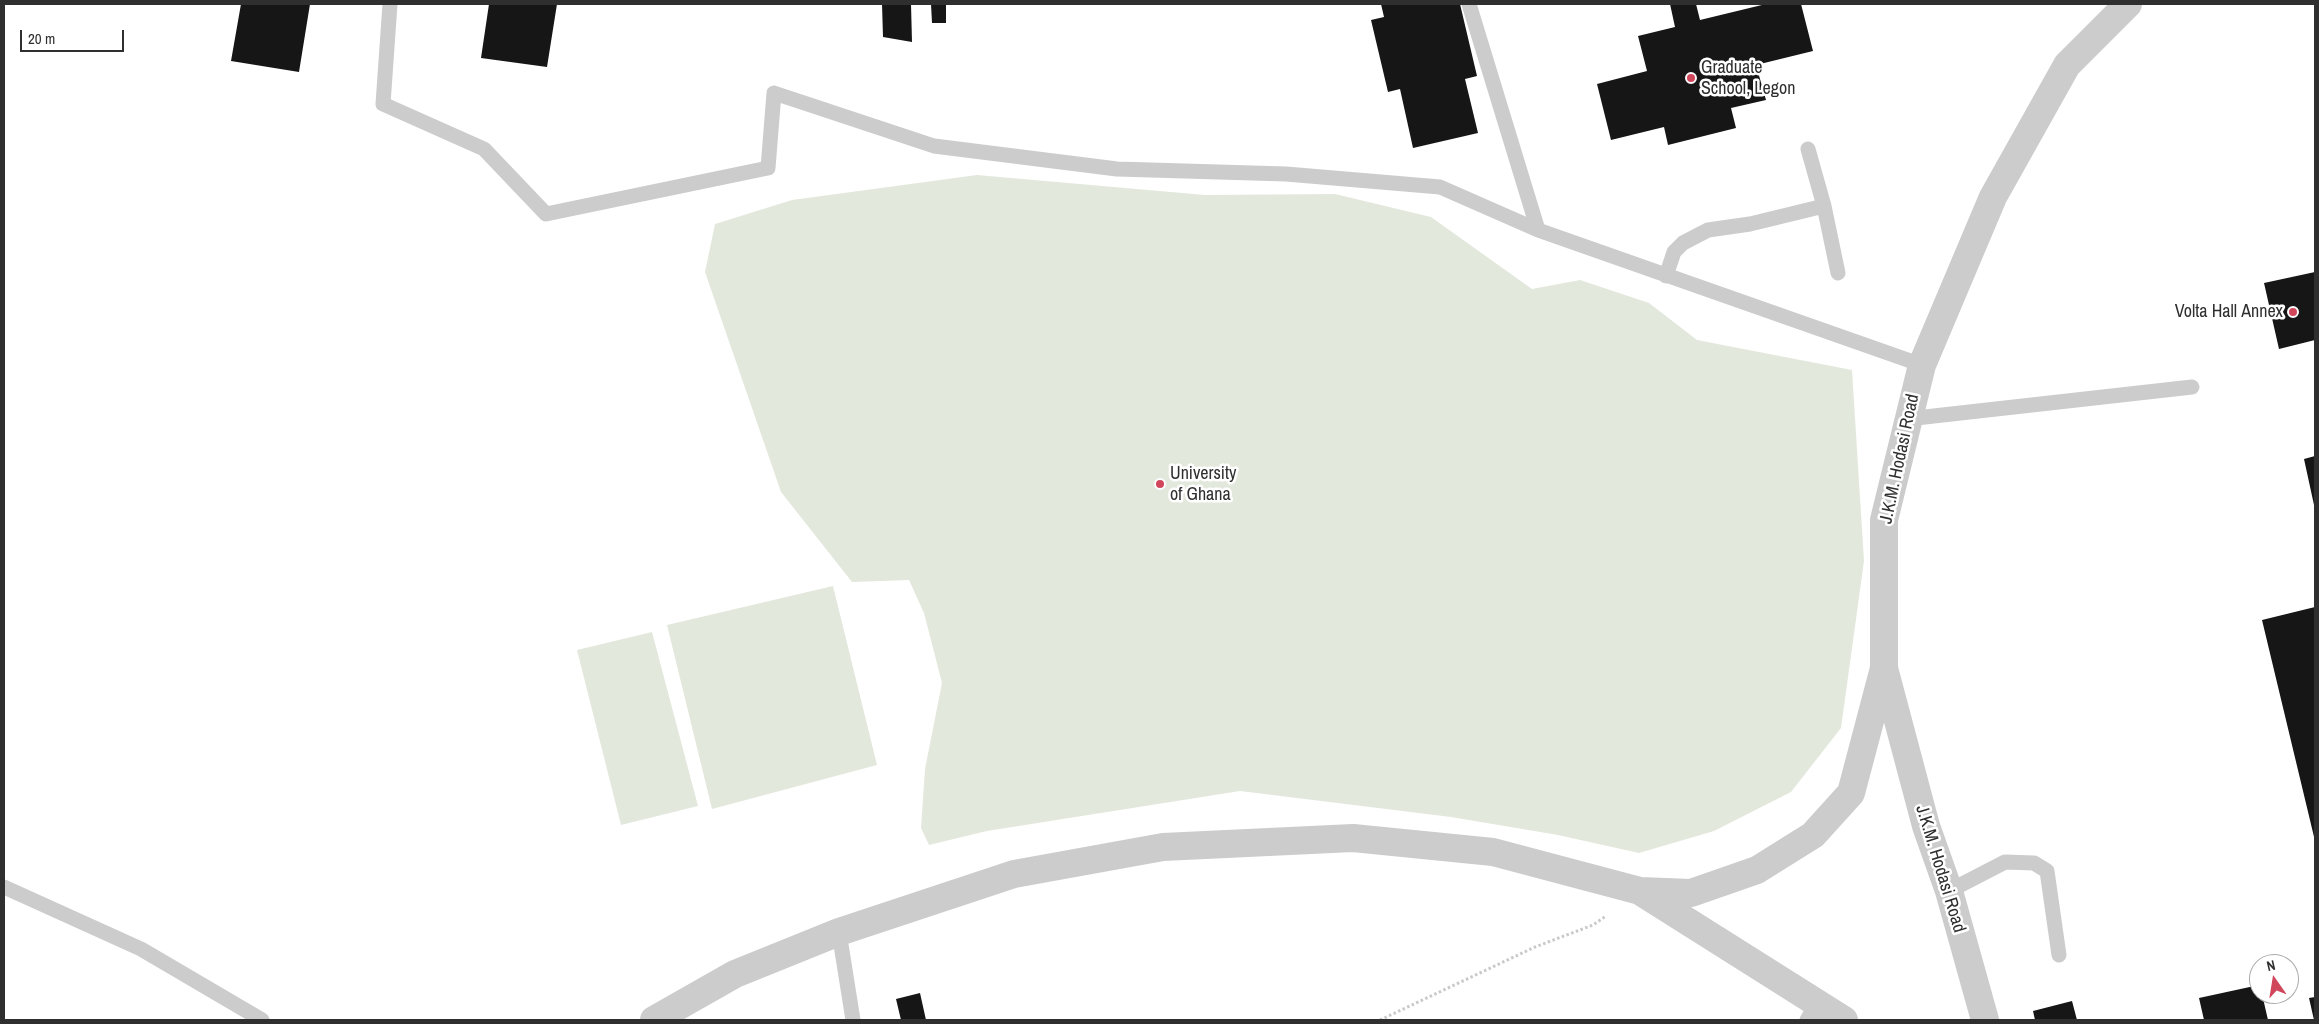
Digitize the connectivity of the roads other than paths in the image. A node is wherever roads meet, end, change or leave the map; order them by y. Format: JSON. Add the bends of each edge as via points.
{"nodes":[{"id":1,"x":390,"y":4,"type":"edge"},
{"id":2,"x":1469,"y":4,"type":"edge"},
{"id":3,"x":2128,"y":4,"type":"edge"},
{"id":4,"x":1808,"y":149,"type":"dead end"},
{"id":5,"x":1824,"y":206,"type":"junction"},
{"id":6,"x":1538,"y":230,"type":"junction"},
{"id":7,"x":1838,"y":272,"type":"dead end"},
{"id":8,"x":1666,"y":276,"type":"junction"},
{"id":9,"x":1922,"y":365,"type":"junction"},
{"id":10,"x":2192,"y":387,"type":"dead end"},
{"id":11,"x":1907,"y":419,"type":"junction"},
{"id":12,"x":1884,"y":668,"type":"junction"},
{"id":13,"x":4,"y":887,"type":"edge"},
{"id":14,"x":1640,"y":891,"type":"junction"},
{"id":15,"x":1949,"y":891,"type":"junction"},
{"id":16,"x":840,"y":932,"type":"junction"},
{"id":17,"x":2059,"y":955,"type":"dead end"},
{"id":18,"x":1812,"y":1011,"type":"edge"},
{"id":19,"x":262,"y":1020,"type":"edge"},
{"id":20,"x":654,"y":1020,"type":"edge"},
{"id":21,"x":853,"y":1020,"type":"edge"},
{"id":22,"x":1844,"y":1020,"type":"edge"},
{"id":23,"x":1985,"y":1020,"type":"edge"}],
"edges":[{"from":1,"to":6,"type":"lane","via":[[383,104],[484,149],[546,214],[768,168],[774,93],[934,146],[1118,169],[1286,174],[1440,187]]},
{"from":2,"to":6,"type":"lane"},
{"from":3,"to":9,"type":"street","name":"J.K.M. Hodasi Road","via":[[2067,65],[1993,197]]},
{"from":4,"to":5,"type":"lane"},
{"from":5,"to":7,"type":"lane"},
{"from":5,"to":8,"type":"lane","via":[[1750,224],[1708,230],[1683,243],[1674,252]]},
{"from":6,"to":8,"type":"lane"},
{"from":8,"to":9,"type":"lane"},
{"from":9,"to":11,"type":"street","name":"J.K.M. Hodasi Road"},
{"from":10,"to":11,"type":"lane"},
{"from":11,"to":12,"type":"street","name":"J.K.M. Hodasi Road","via":[[1884,520]]},
{"from":12,"to":14,"type":"street","via":[[1851,793],[1813,835],[1757,870],[1691,892]]},
{"from":12,"to":15,"type":"street","name":"J.K.M. Hodasi Road","via":[[1926,826]]},
{"from":13,"to":19,"type":"lane","via":[[141,949]]},
{"from":14,"to":16,"type":"street","via":[[1494,852],[1352,838],[1163,847],[1014,874]]},
{"from":14,"to":18,"type":"street"},
{"from":15,"to":17,"type":"lane","via":[[2005,862],[2034,863],[2047,872]]},
{"from":15,"to":23,"type":"street","name":"J.K.M. Hodasi Road"},
{"from":16,"to":20,"type":"street","via":[[735,974]]},
{"from":16,"to":21,"type":"lane"},
{"from":18,"to":22,"type":"street"}]}
